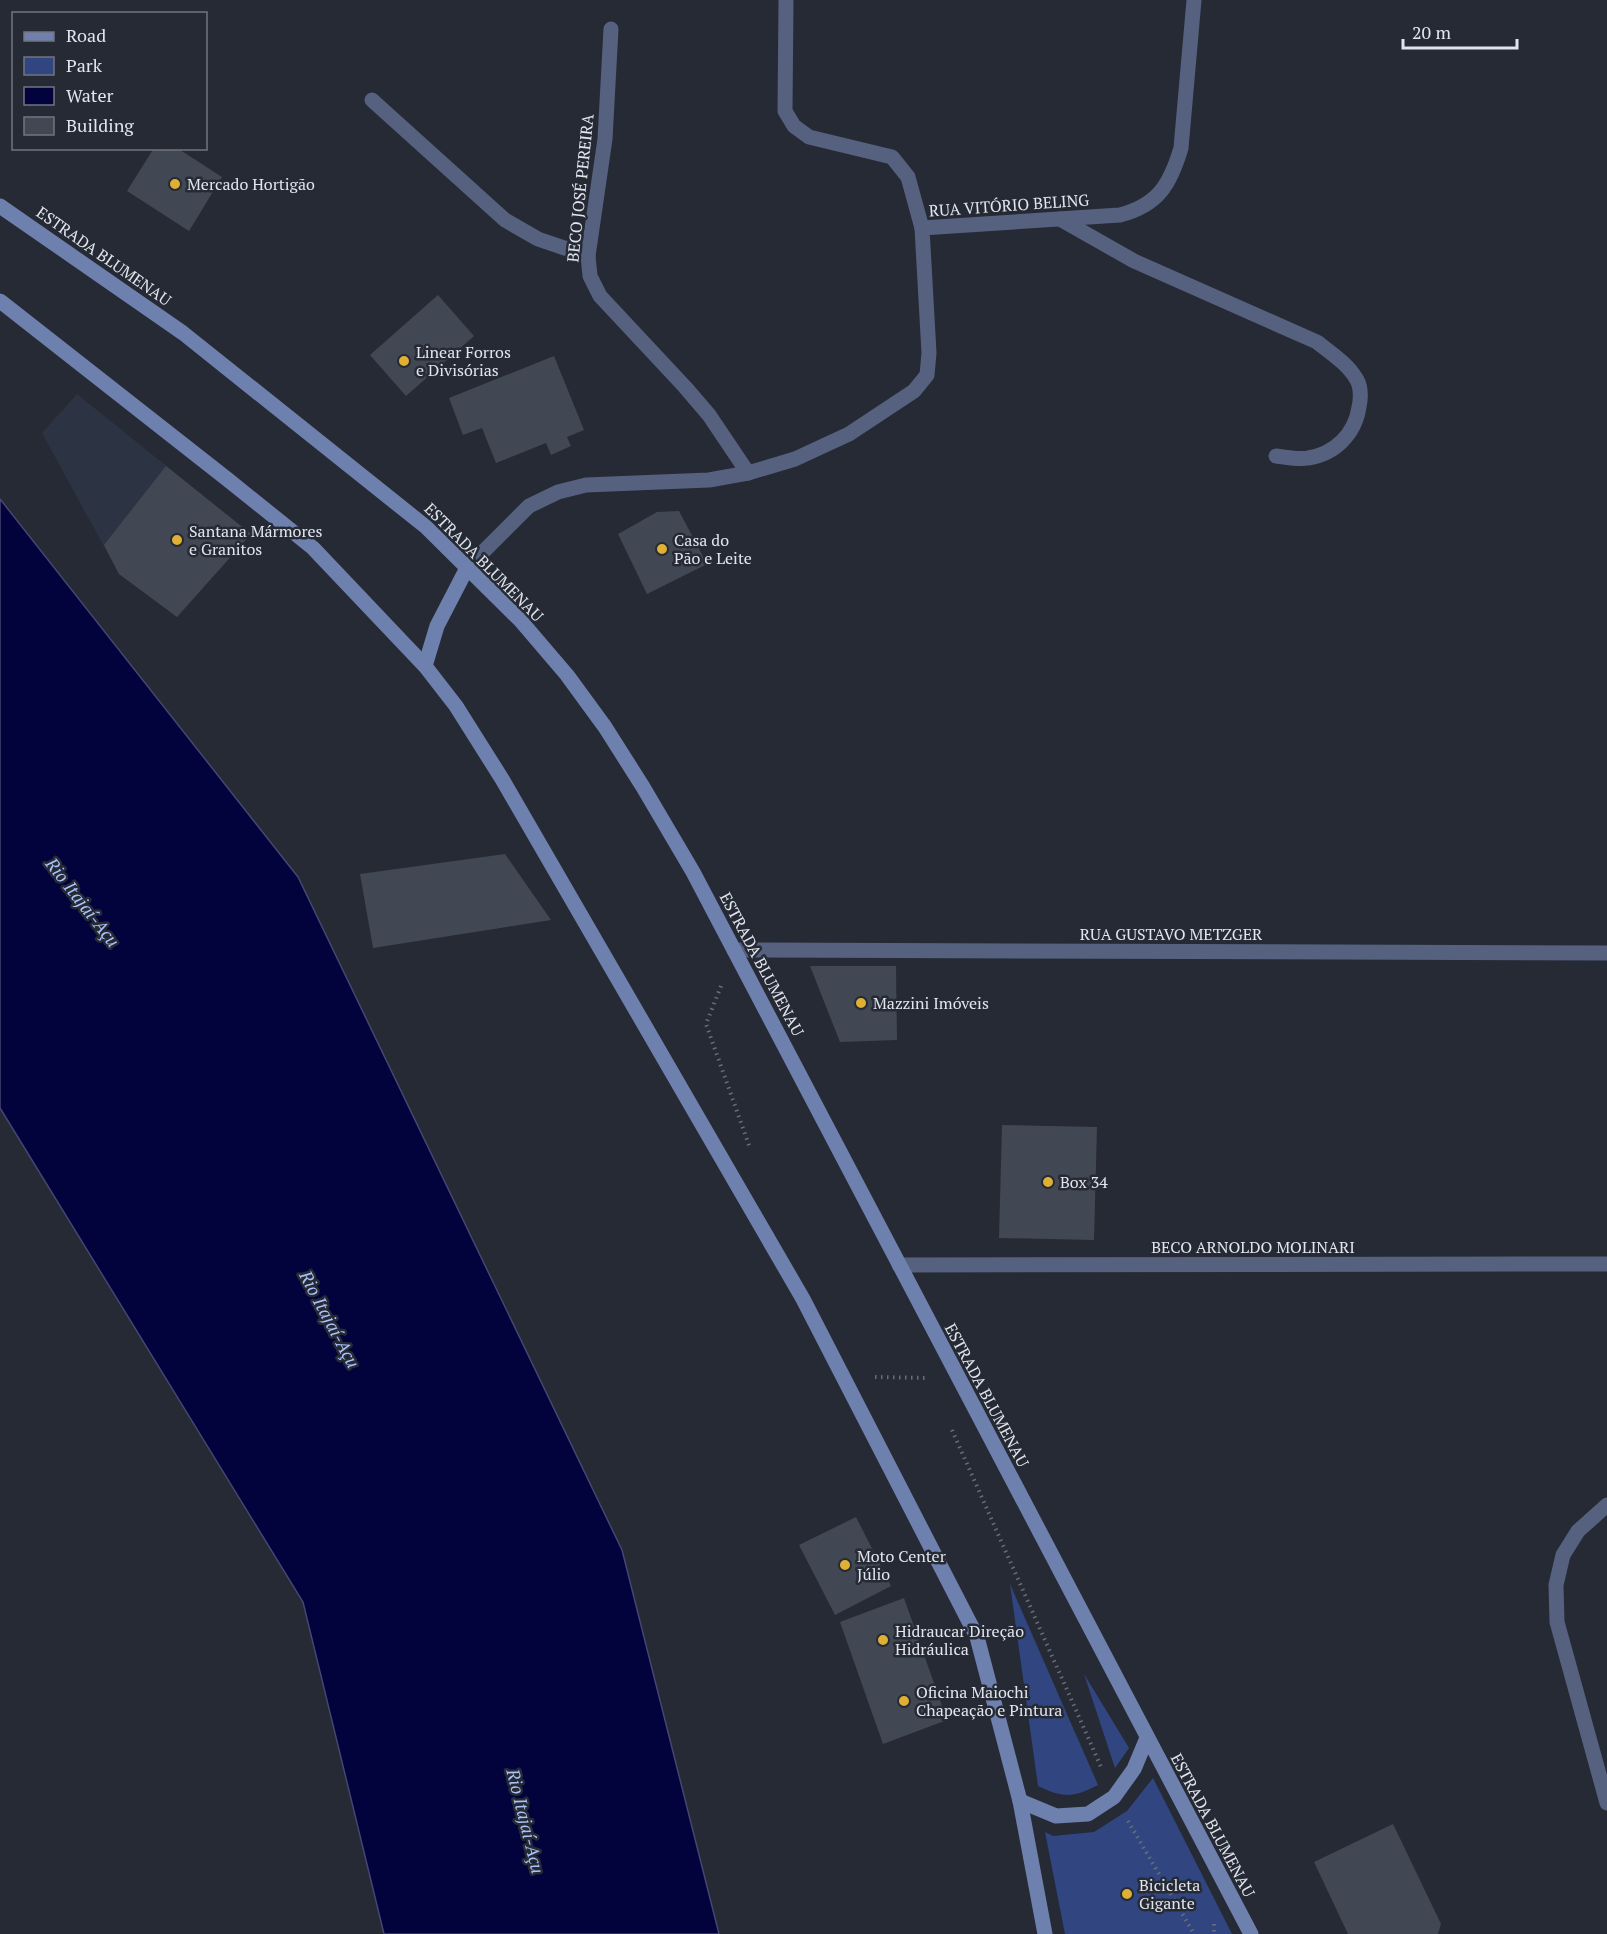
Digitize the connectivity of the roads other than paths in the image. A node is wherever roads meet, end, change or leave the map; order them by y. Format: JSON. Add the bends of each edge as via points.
{"nodes":[{"id":1,"x":786,"y":0,"type":"edge"},
{"id":2,"x":1194,"y":0,"type":"edge"},
{"id":3,"x":611,"y":30,"type":"dead end"},
{"id":4,"x":372,"y":100,"type":"dead end"},
{"id":5,"x":0,"y":206,"type":"edge"},
{"id":6,"x":1060,"y":219,"type":"junction"},
{"id":7,"x":922,"y":228,"type":"junction"},
{"id":8,"x":588,"y":256,"type":"junction"},
{"id":9,"x":0,"y":301,"type":"edge"},
{"id":10,"x":1276,"y":456,"type":"dead end"},
{"id":11,"x":748,"y":473,"type":"junction"},
{"id":12,"x":467,"y":568,"type":"junction"},
{"id":13,"x":425,"y":666,"type":"junction"},
{"id":14,"x":734,"y":950,"type":"junction"},
{"id":15,"x":1607,"y":953,"type":"edge"},
{"id":16,"x":1607,"y":1264,"type":"edge"},
{"id":17,"x":899,"y":1265,"type":"junction"},
{"id":18,"x":1607,"y":1505,"type":"edge"},
{"id":19,"x":1147,"y":1738,"type":"junction"},
{"id":20,"x":1020,"y":1801,"type":"junction"},
{"id":21,"x":1607,"y":1803,"type":"edge"},
{"id":22,"x":1045,"y":1934,"type":"edge"},
{"id":23,"x":1251,"y":1934,"type":"edge"}],
"edges":[{"from":1,"to":7,"type":"street","via":[[785,111],[794,126],[809,137],[892,158],[908,177]]},
{"from":2,"to":6,"type":"street","name":"RUA VITÓRIO BELING","via":[[1180,148],[1174,172],[1149,204],[1136,211]]},
{"from":3,"to":8,"type":"street","name":"BECO JOSÉ PEREIRA","via":[[605,139]]},
{"from":4,"to":8,"type":"street","via":[[505,220],[538,239]]},
{"from":5,"to":12,"type":"main road","name":"ESTRADA BLUMENAU","via":[[183,333],[417,519]]},
{"from":6,"to":7,"type":"street","name":"RUA VITÓRIO BELING"},
{"from":6,"to":10,"type":"street","via":[[1134,261],[1317,342],[1341,361],[1358,381],[1360,400],[1357,420],[1348,436],[1321,455],[1305,459]]},
{"from":7,"to":11,"type":"street","name":"RUA VITÓRIO BELING","via":[[927,375],[915,391],[849,434],[795,459]]},
{"from":8,"to":11,"type":"street","name":"BECO JOSÉ PEREIRA","via":[[590,276],[600,296],[709,415]]},
{"from":9,"to":13,"type":"main road","via":[[313,548]]},
{"from":11,"to":12,"type":"street","name":"RUA VITÓRIO BELING","via":[[709,480],[586,485],[558,492],[529,506]]},
{"from":12,"to":13,"type":"main road","via":[[437,626]]},
{"from":12,"to":14,"type":"main road","name":"ESTRADA BLUMENAU","via":[[520,620],[605,727],[693,872]]},
{"from":13,"to":20,"type":"main road","via":[[456,706],[508,790],[803,1299],[977,1637]]},
{"from":14,"to":15,"type":"street","name":"RUA GUSTAVO METZGER"},
{"from":14,"to":17,"type":"main road","name":"ESTRADA BLUMENAU"},
{"from":16,"to":17,"type":"street","name":"BECO ARNOLDO MOLINARI"},
{"from":17,"to":19,"type":"main road","name":"ESTRADA BLUMENAU"},
{"from":18,"to":21,"type":"street","via":[[1578,1531],[1563,1555],[1556,1585],[1557,1622]]},
{"from":19,"to":20,"type":"main road","via":[[1134,1769],[1114,1797],[1088,1814],[1056,1816]]},
{"from":19,"to":23,"type":"main road","name":"ESTRADA BLUMENAU"},
{"from":20,"to":22,"type":"main road"}]}
